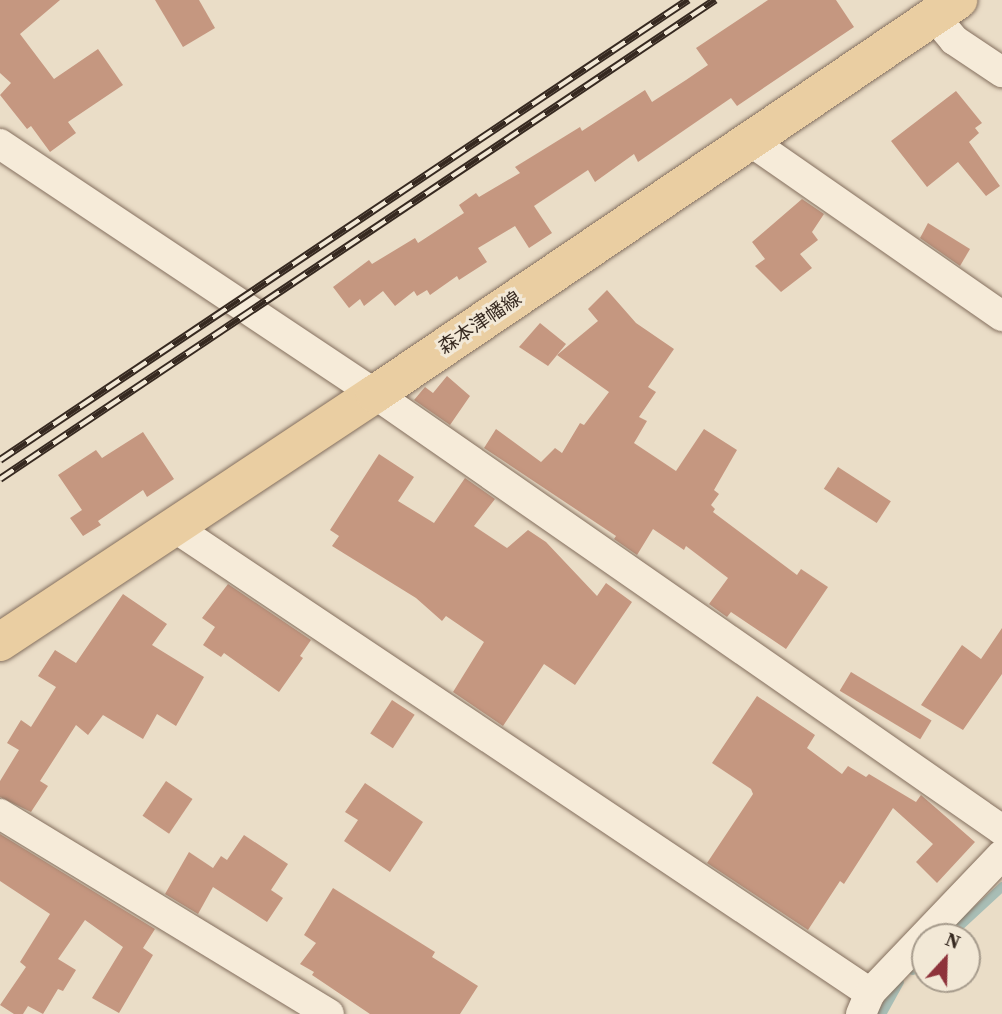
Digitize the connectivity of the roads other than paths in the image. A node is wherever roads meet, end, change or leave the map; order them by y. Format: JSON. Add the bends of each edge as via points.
{"nodes":[{"id":1,"x":946,"y":8,"type":"edge"},
{"id":2,"x":1002,"y":72,"type":"edge"},
{"id":3,"x":750,"y":141,"type":"junction"},
{"id":4,"x":0,"y":144,"type":"edge"},
{"id":5,"x":1002,"y":316,"type":"edge"},
{"id":6,"x":374,"y":394,"type":"junction"},
{"id":7,"x":174,"y":527,"type":"junction"},
{"id":8,"x":0,"y":642,"type":"edge"},
{"id":9,"x":0,"y":814,"type":"edge"},
{"id":10,"x":1002,"y":830,"type":"edge"},
{"id":11,"x":1002,"y":855,"type":"edge"},
{"id":12,"x":865,"y":1003,"type":"edge"},
{"id":13,"x":329,"y":1014,"type":"edge"}],
"edges":[{"from":1,"to":2,"type":"street","via":[[954,40]]},
{"from":1,"to":3,"type":"main road","name":"森本津幡線"},
{"from":3,"to":5,"type":"street"},
{"from":3,"to":6,"type":"main road","name":"森本津幡線"},
{"from":4,"to":6,"type":"street"},
{"from":6,"to":7,"type":"main road","name":"森本津幡線"},
{"from":6,"to":10,"type":"street"},
{"from":7,"to":8,"type":"main road","name":"森本津幡線"},
{"from":7,"to":12,"type":"street"},
{"from":9,"to":13,"type":"street"},
{"from":11,"to":12,"type":"street"}]}
